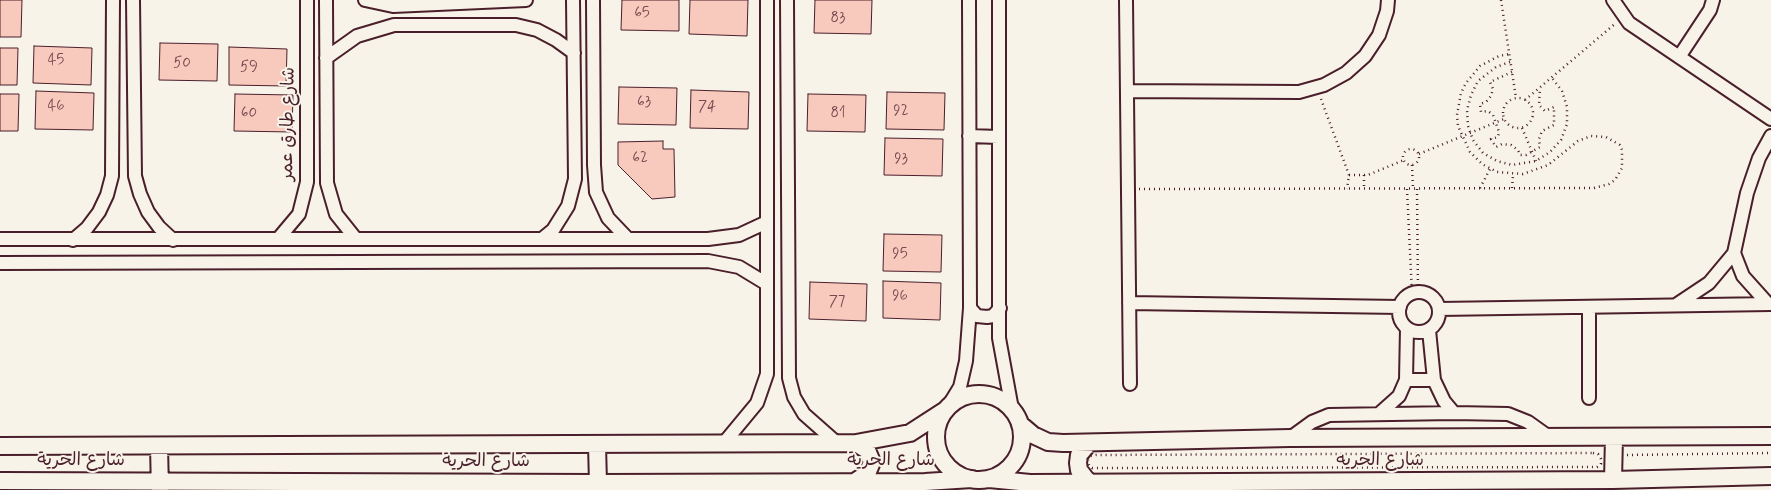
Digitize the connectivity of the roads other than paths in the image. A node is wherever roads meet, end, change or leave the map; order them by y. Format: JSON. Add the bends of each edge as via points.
{"nodes":[{"id":1,"x":113,"y":0,"type":"edge"},
{"id":2,"x":133,"y":0,"type":"edge"},
{"id":3,"x":308,"y":0,"type":"edge"},
{"id":4,"x":326,"y":0,"type":"edge"},
{"id":5,"x":365,"y":0,"type":"edge"},
{"id":6,"x":526,"y":0,"type":"edge"},
{"id":7,"x":573,"y":0,"type":"edge"},
{"id":8,"x":593,"y":0,"type":"edge"},
{"id":9,"x":766,"y":0,"type":"edge"},
{"id":10,"x":787,"y":0,"type":"edge"},
{"id":11,"x":969,"y":0,"type":"edge"},
{"id":12,"x":999,"y":0,"type":"edge"},
{"id":13,"x":1126,"y":0,"type":"edge"},
{"id":14,"x":1388,"y":0,"type":"edge"},
{"id":15,"x":1613,"y":0,"type":"edge"},
{"id":16,"x":1713,"y":0,"type":"edge"},
{"id":17,"x":494,"y":3,"type":"junction"},
{"id":18,"x":393,"y":6,"type":"junction"},
{"id":19,"x":495,"y":24,"type":"junction"},
{"id":20,"x":394,"y":25,"type":"junction"},
{"id":21,"x":574,"y":53,"type":"junction"},
{"id":22,"x":1679,"y":57,"type":"junction"},
{"id":23,"x":326,"y":58,"type":"junction"},
{"id":24,"x":1127,"y":92,"type":"junction"},
{"id":25,"x":1771,"y":119,"type":"edge"},
{"id":26,"x":969,"y":136,"type":"junction"},
{"id":27,"x":1771,"y":136,"type":"edge"},
{"id":28,"x":999,"y":137,"type":"junction"},
{"id":29,"x":788,"y":144,"type":"junction"},
{"id":30,"x":767,"y":145,"type":"junction"},
{"id":31,"x":134,"y":160,"type":"junction"},
{"id":32,"x":113,"y":161,"type":"junction"},
{"id":33,"x":594,"y":165,"type":"junction"},
{"id":34,"x":575,"y":166,"type":"junction"},
{"id":35,"x":308,"y":172,"type":"junction"},
{"id":36,"x":326,"y":173,"type":"junction"},
{"id":37,"x":767,"y":222,"type":"junction"},
{"id":38,"x":278,"y":239,"type":"junction"},
{"id":39,"x":356,"y":239,"type":"junction"},
{"id":40,"x":542,"y":239,"type":"junction"},
{"id":41,"x":628,"y":239,"type":"junction"},
{"id":42,"x":708,"y":239,"type":"junction"},
{"id":43,"x":73,"y":240,"type":"junction"},
{"id":44,"x":173,"y":240,"type":"junction"},
{"id":45,"x":440,"y":240,"type":"junction"},
{"id":46,"x":2,"y":242,"type":"edge"},
{"id":47,"x":1734,"y":253,"type":"junction"},
{"id":48,"x":2,"y":260,"type":"edge"},
{"id":49,"x":708,"y":261,"type":"junction"},
{"id":50,"x":441,"y":262,"type":"junction"},
{"id":51,"x":768,"y":284,"type":"junction"},
{"id":52,"x":1129,"y":304,"type":"junction"},
{"id":53,"x":1770,"y":304,"type":"edge"},
{"id":54,"x":1676,"y":305,"type":"junction"},
{"id":55,"x":1400,"y":306,"type":"junction"},
{"id":56,"x":1589,"y":307,"type":"junction"},
{"id":57,"x":970,"y":308,"type":"junction"},
{"id":58,"x":1000,"y":308,"type":"junction"},
{"id":59,"x":1439,"y":309,"type":"junction"},
{"id":60,"x":1407,"y":328,"type":"junction"},
{"id":61,"x":1429,"y":330,"type":"junction"},
{"id":62,"x":768,"y":358,"type":"junction"},
{"id":63,"x":788,"y":359,"type":"junction"},
{"id":64,"x":1406,"y":380,"type":"junction"},
{"id":65,"x":1434,"y":380,"type":"junction"},
{"id":66,"x":1130,"y":384,"type":"dead end"},
{"id":67,"x":1589,"y":398,"type":"dead end"},
{"id":68,"x":946,"y":408,"type":"junction"},
{"id":69,"x":1012,"y":408,"type":"junction"},
{"id":70,"x":1454,"y":413,"type":"junction"},
{"id":71,"x":1380,"y":414,"type":"junction"},
{"id":72,"x":1020,"y":424,"type":"junction"},
{"id":73,"x":1771,"y":436,"type":"edge"},
{"id":74,"x":1548,"y":437,"type":"junction"},
{"id":75,"x":1614,"y":437,"type":"junction"},
{"id":76,"x":1290,"y":438,"type":"junction"},
{"id":77,"x":856,"y":443,"type":"junction"},
{"id":78,"x":723,"y":444,"type":"junction"},
{"id":79,"x":838,"y":444,"type":"junction"},
{"id":80,"x":1,"y":445,"type":"edge"},
{"id":81,"x":597,"y":445,"type":"junction"},
{"id":82,"x":159,"y":446,"type":"junction"},
{"id":83,"x":1093,"y":449,"type":"junction"},
{"id":84,"x":1771,"y":476,"type":"edge"},
{"id":85,"x":989,"y":479,"type":"junction"},
{"id":86,"x":972,"y":480,"type":"junction"},
{"id":87,"x":1613,"y":480,"type":"junction"},
{"id":88,"x":0,"y":481,"type":"edge"},
{"id":89,"x":299,"y":481,"type":"junction"},
{"id":90,"x":856,"y":481,"type":"junction"},
{"id":91,"x":598,"y":483,"type":"junction"},
{"id":92,"x":1088,"y":483,"type":"junction"},
{"id":93,"x":161,"y":486,"type":"edge"},
{"id":94,"x":1145,"y":486,"type":"edge"},
{"id":95,"x":1175,"y":486,"type":"edge"},
{"id":96,"x":265,"y":490,"type":"edge"}],
"edges":[{"from":1,"to":32,"type":"street"},
{"from":2,"to":31,"type":"street"},
{"from":3,"to":35,"type":"street","name":"شارع طارق عمر"},
{"from":4,"to":23,"type":"street","name":"شارع طارق عمر"},
{"from":5,"to":18,"type":"street"},
{"from":6,"to":17,"type":"street"},
{"from":7,"to":21,"type":"street"},
{"from":8,"to":33,"type":"street"},
{"from":9,"to":30,"type":"street"},
{"from":10,"to":29,"type":"street"},
{"from":11,"to":26,"type":"street"},
{"from":12,"to":28,"type":"street"},
{"from":13,"to":24,"type":"street"},
{"from":14,"to":24,"type":"street","via":[[1388,11],[1379,35],[1364,56],[1346,73],[1317,87],[1299,92]]},
{"from":15,"to":22,"type":"street","via":[[1629,23]]},
{"from":16,"to":22,"type":"street","via":[[1710,10]]},
{"from":17,"to":18,"type":"street"},
{"from":17,"to":19,"type":"street","via":[[504,11],[501,20]]},
{"from":18,"to":20,"type":"street","via":[[386,16]]},
{"from":19,"to":20,"type":"street"},
{"from":19,"to":21,"type":"street","via":[[537,30]]},
{"from":20,"to":23,"type":"street","via":[[357,36]]},
{"from":21,"to":34,"type":"street"},
{"from":22,"to":25,"type":"street"},
{"from":23,"to":36,"type":"street","name":"شارع طارق عمر"},
{"from":24,"to":52,"type":"street"},
{"from":26,"to":28,"type":"street"},
{"from":26,"to":57,"type":"street"},
{"from":27,"to":47,"type":"street","via":[[1759,158],[1747,193]]},
{"from":28,"to":58,"type":"street"},
{"from":29,"to":30,"type":"street"},
{"from":29,"to":63,"type":"street"},
{"from":30,"to":37,"type":"street"},
{"from":31,"to":32,"type":"street","via":[[132,167],[122,171]]},
{"from":31,"to":44,"type":"street","via":[[140,194],[148,212]]},
{"from":32,"to":43,"type":"street","via":[[107,195],[99,212]]},
{"from":33,"to":34,"type":"street","via":[[585,172]]},
{"from":33,"to":41,"type":"street","via":[[600,206]]},
{"from":34,"to":40,"type":"street","via":[[568,206],[553,230]]},
{"from":35,"to":36,"type":"street","via":[[317,180]]},
{"from":35,"to":38,"type":"street","name":"شارع طارق عمر","via":[[305,198],[299,214]]},
{"from":36,"to":39,"type":"street","name":"شارع طارق عمر","via":[[336,214]]},
{"from":37,"to":42,"type":"street","via":[[739,235]]},
{"from":37,"to":51,"type":"street"},
{"from":38,"to":39,"type":"street"},
{"from":38,"to":44,"type":"street"},
{"from":39,"to":45,"type":"street"},
{"from":40,"to":41,"type":"street"},
{"from":40,"to":45,"type":"street"},
{"from":41,"to":42,"type":"street"},
{"from":42,"to":49,"type":"street","via":[[714,252]]},
{"from":43,"to":44,"type":"street"},
{"from":43,"to":46,"type":"street"},
{"from":45,"to":50,"type":"street"},
{"from":47,"to":53,"type":"street","via":[[1747,281]]},
{"from":47,"to":54,"type":"street","via":[[1708,283]]},
{"from":48,"to":50,"type":"street"},
{"from":49,"to":50,"type":"street"},
{"from":49,"to":51,"type":"street","via":[[739,267]]},
{"from":51,"to":62,"type":"street"},
{"from":52,"to":55,"type":"street"},
{"from":52,"to":66,"type":"street"},
{"from":53,"to":54,"type":"street"},
{"from":54,"to":56,"type":"street"},
{"from":55,"to":59,"type":"street","via":[[1415,293],[1429,295]]},
{"from":55,"to":60,"type":"street","via":[[1400,318]]},
{"from":56,"to":59,"type":"street"},
{"from":56,"to":67,"type":"street"},
{"from":57,"to":58,"type":"street","via":[[982,317],[993,316]]},
{"from":57,"to":68,"type":"street","via":[[966,361],[960,386]]},
{"from":58,"to":69,"type":"street","via":[[1000,338]]},
{"from":59,"to":61,"type":"street","via":[[1437,321]]},
{"from":60,"to":61,"type":"street","via":[[1418,332]]},
{"from":60,"to":64,"type":"street"},
{"from":61,"to":65,"type":"street"},
{"from":62,"to":63,"type":"street","via":[[773,364],[780,365]]},
{"from":62,"to":78,"type":"street","via":[[767,374],[757,404]]},
{"from":63,"to":79,"type":"street","via":[[794,397],[804,414]]},
{"from":64,"to":65,"type":"street"},
{"from":64,"to":71,"type":"street","via":[[1399,396]]},
{"from":65,"to":70,"type":"street"},
{"from":68,"to":69,"type":"street","via":[[964,396],[981,393],[998,398]]},
{"from":68,"to":77,"type":"street","name":"شارع الحرية","via":[[910,433]]},
{"from":68,"to":86,"type":"street","via":[[936,427],[936,445],[949,468]]},
{"from":69,"to":72,"type":"street"},
{"from":70,"to":71,"type":"street"},
{"from":70,"to":74,"type":"street","via":[[1508,414],[1528,422]]},
{"from":71,"to":76,"type":"street","via":[[1329,415],[1312,422]]},
{"from":72,"to":83,"type":"street","name":"شارع الحريه","via":[[1048,442]]},
{"from":72,"to":85,"type":"street","via":[[1022,441],[1016,458],[1005,471]]},
{"from":73,"to":75,"type":"street","name":"شارع الحريه"},
{"from":74,"to":75,"type":"street","name":"شارع الحريه"},
{"from":74,"to":76,"type":"street","name":"شارع الحريه"},
{"from":75,"to":87,"type":"street"},
{"from":76,"to":83,"type":"street","name":"شارع الحريه"},
{"from":77,"to":79,"type":"street","name":"شارع الحرية"},
{"from":77,"to":90,"type":"street","via":[[867,450],[872,462],[867,474]]},
{"from":78,"to":79,"type":"street","name":"شارع الحرية"},
{"from":78,"to":81,"type":"street","name":"شارع الحرية"},
{"from":80,"to":82,"type":"street","name":"شارع الحرية"},
{"from":81,"to":82,"type":"street","name":"شارع الحرية"},
{"from":81,"to":91,"type":"street"},
{"from":82,"to":93,"type":"street"},
{"from":83,"to":92,"type":"street","via":[[1079,455],[1079,470]]},
{"from":84,"to":87,"type":"street","name":"شارع الحريه"},
{"from":85,"to":86,"type":"street"},
{"from":85,"to":92,"type":"street","name":"شارع الحريه"},
{"from":86,"to":90,"type":"street","name":"شارع الحرية"},
{"from":87,"to":95,"type":"street","name":"شارع الحريه"},
{"from":88,"to":93,"type":"street","name":"شارع الحرية"},
{"from":89,"to":91,"type":"street","name":"شارع الحرية"},
{"from":89,"to":93,"type":"street","name":"شارع الحرية"},
{"from":89,"to":96,"type":"street"},
{"from":90,"to":91,"type":"street","name":"شارع الحرية"},
{"from":92,"to":94,"type":"street","name":"شارع الحريه"},
{"from":94,"to":95,"type":"street","name":"شارع الحريه"}]}
